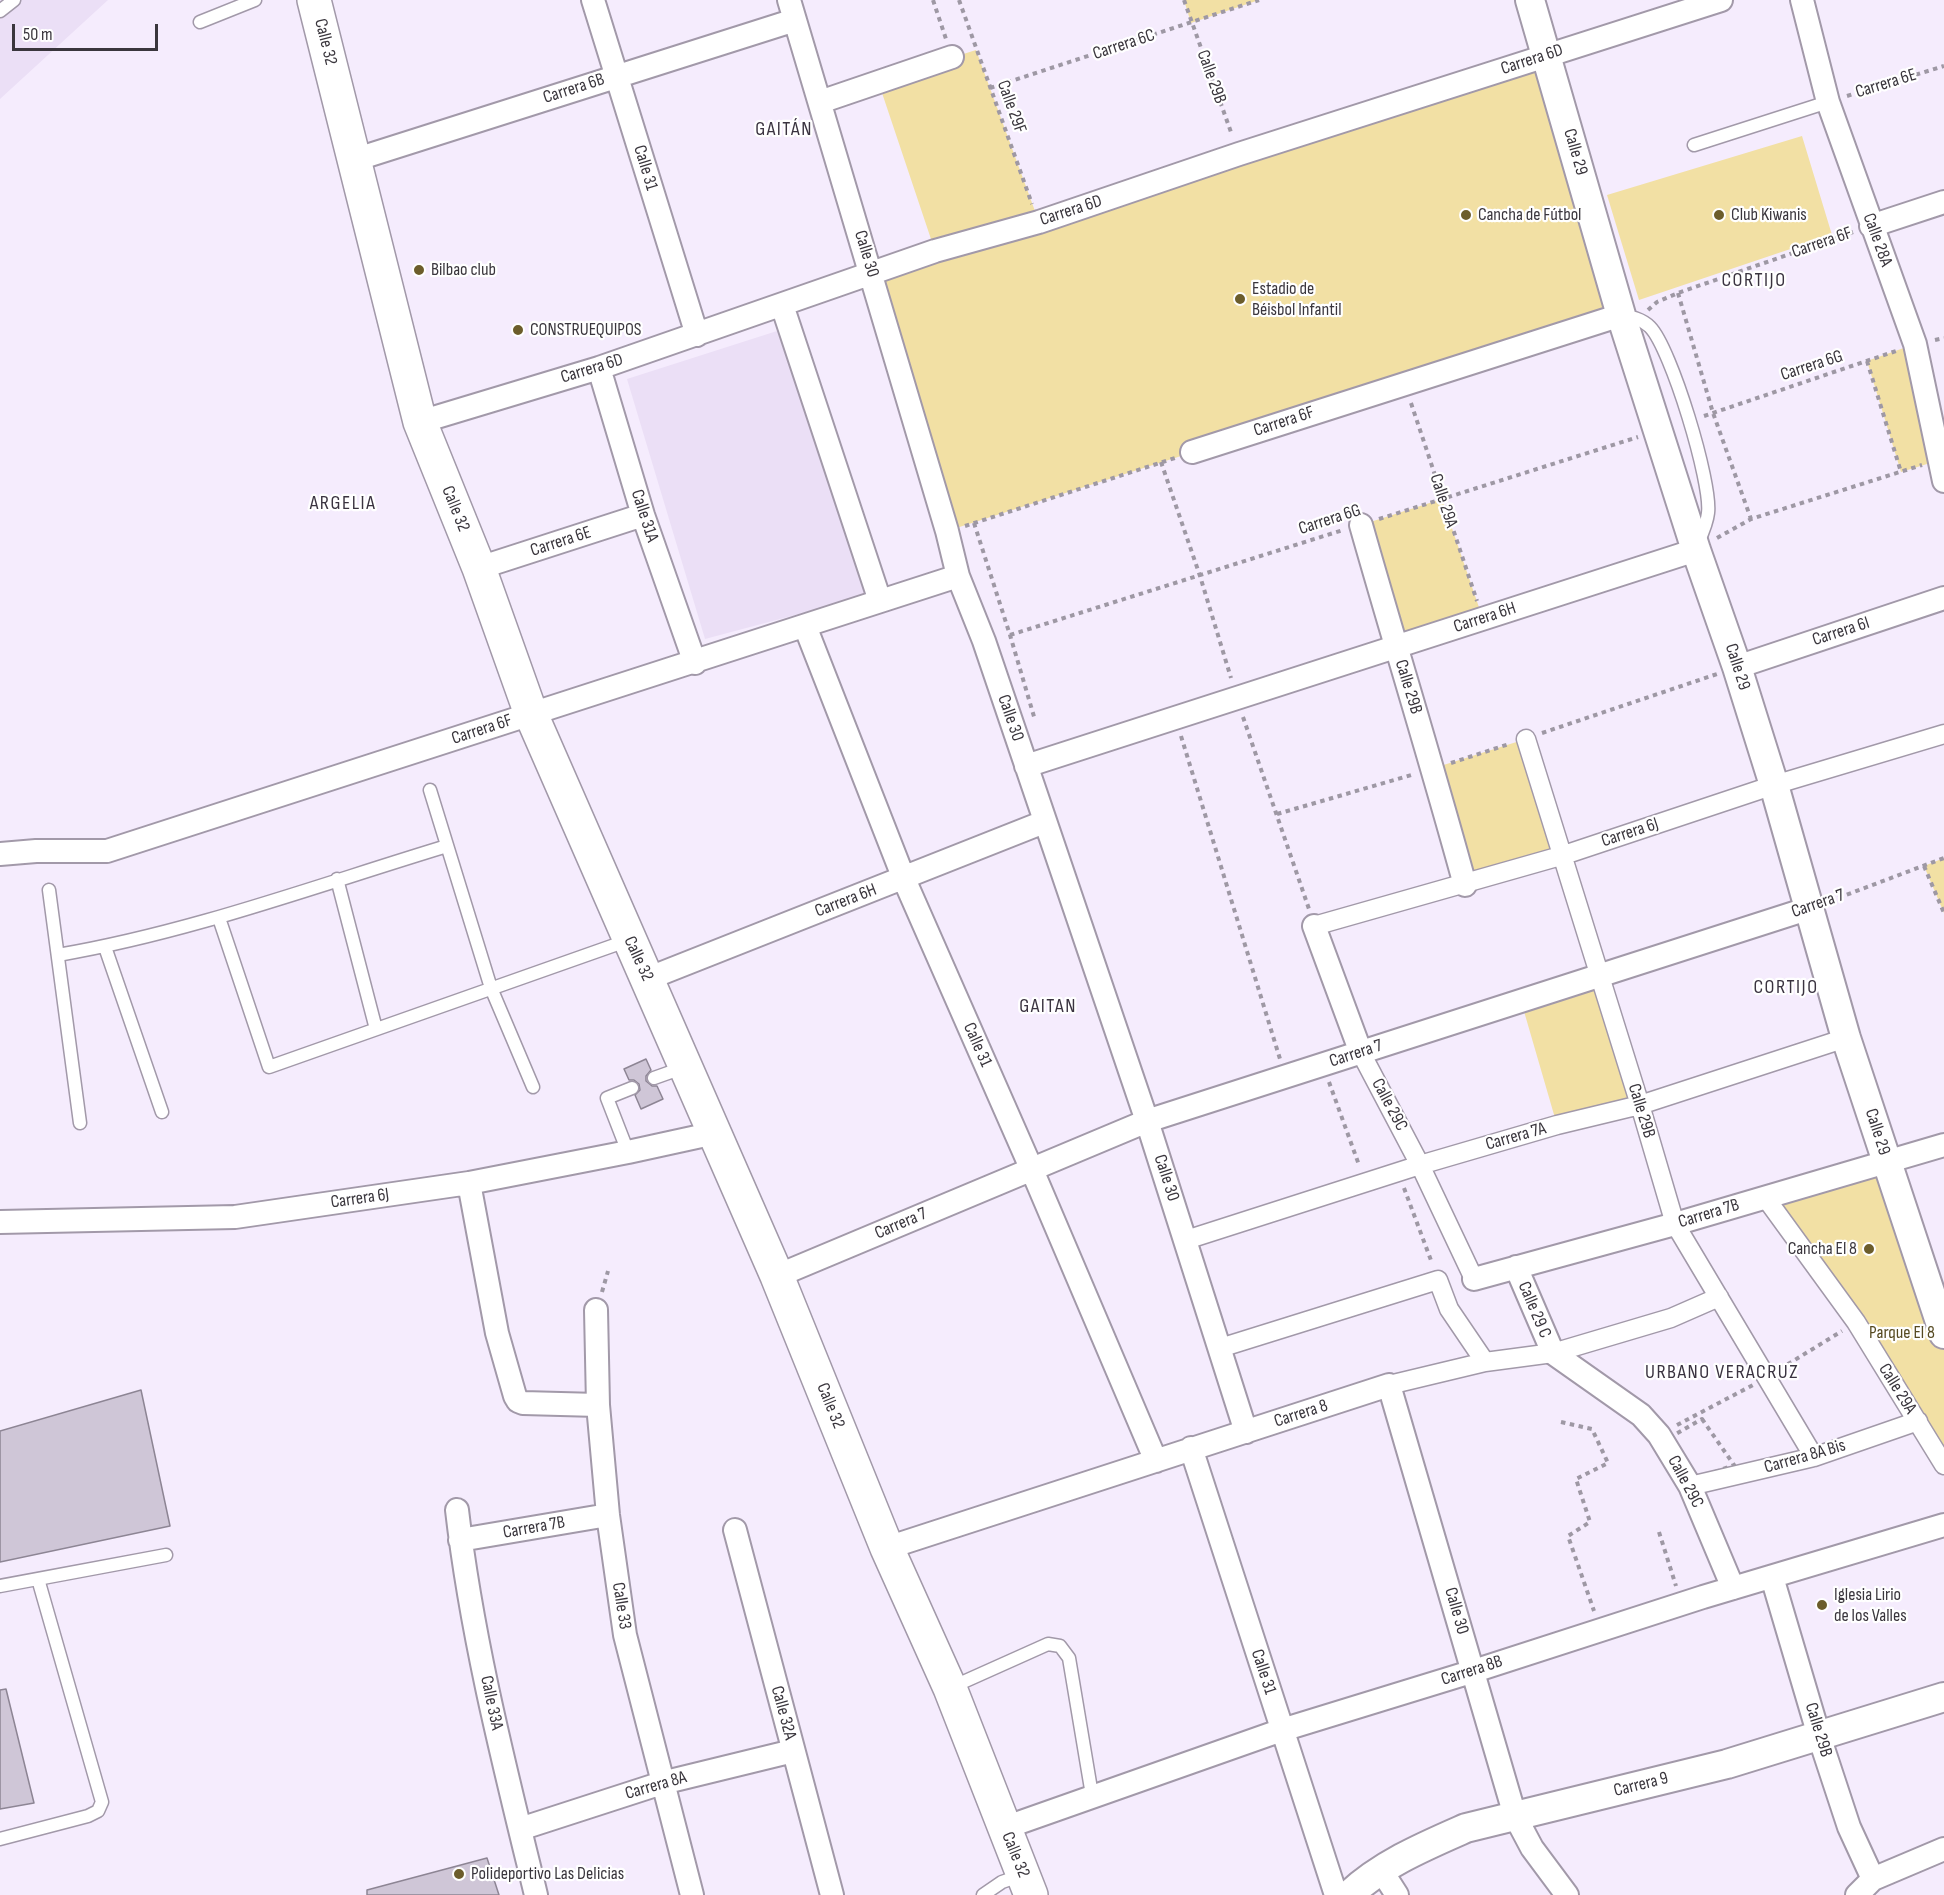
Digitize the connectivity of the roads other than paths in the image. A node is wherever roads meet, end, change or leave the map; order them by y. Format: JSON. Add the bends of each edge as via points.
{"nodes":[{"id":1,"x":14,"y":0,"type":"edge"},
{"id":2,"x":255,"y":0,"type":"edge"},
{"id":3,"x":314,"y":0,"type":"edge"},
{"id":4,"x":593,"y":0,"type":"edge"},
{"id":5,"x":1530,"y":0,"type":"edge"},
{"id":6,"x":1721,"y":0,"type":"edge"},
{"id":7,"x":1802,"y":0,"type":"edge"},
{"id":8,"x":792,"y":10,"type":"edge"},
{"id":9,"x":0,"y":11,"type":"edge"},
{"id":10,"x":200,"y":22,"type":"dead end"},
{"id":11,"x":1547,"y":55,"type":"junction"},
{"id":12,"x":952,"y":57,"type":"road end"},
{"id":13,"x":615,"y":75,"type":"junction"},
{"id":14,"x":819,"y":102,"type":"junction"},
{"id":15,"x":1828,"y":102,"type":"junction"},
{"id":16,"x":1694,"y":145,"type":"dead end"},
{"id":17,"x":354,"y":160,"type":"junction"},
{"id":18,"x":1944,"y":202,"type":"edge"},
{"id":19,"x":1871,"y":225,"type":"junction"},
{"id":20,"x":872,"y":273,"type":"junction"},
{"id":21,"x":782,"y":305,"type":"junction"},
{"id":22,"x":1630,"y":316,"type":"junction"},
{"id":23,"x":697,"y":335,"type":"junction"},
{"id":24,"x":599,"y":368,"type":"junction"},
{"id":25,"x":420,"y":422,"type":"junction"},
{"id":26,"x":1192,"y":452,"type":"road end"},
{"id":27,"x":1942,"y":470,"type":"edge"},
{"id":28,"x":643,"y":515,"type":"junction"},
{"id":29,"x":1361,"y":525,"type":"road end"},
{"id":30,"x":1696,"y":550,"type":"junction"},
{"id":31,"x":479,"y":568,"type":"junction"},
{"id":32,"x":958,"y":576,"type":"junction"},
{"id":33,"x":1944,"y":598,"type":"edge"},
{"id":34,"x":880,"y":601,"type":"junction"},
{"id":35,"x":804,"y":626,"type":"junction"},
{"id":36,"x":1395,"y":647,"type":"junction"},
{"id":37,"x":695,"y":663,"type":"junction"},
{"id":38,"x":1737,"y":667,"type":"junction"},
{"id":39,"x":531,"y":714,"type":"junction"},
{"id":40,"x":1944,"y":734,"type":"edge"},
{"id":41,"x":1526,"y":739,"type":"dead end"},
{"id":42,"x":1026,"y":766,"type":"junction"},
{"id":43,"x":1774,"y":785,"type":"junction"},
{"id":44,"x":430,"y":790,"type":"dead end"},
{"id":45,"x":1044,"y":822,"type":"junction"},
{"id":46,"x":447,"y":846,"type":"junction"},
{"id":47,"x":0,"y":854,"type":"edge"},
{"id":48,"x":1564,"y":855,"type":"junction"},
{"id":49,"x":337,"y":879,"type":"junction"},
{"id":50,"x":904,"y":879,"type":"junction"},
{"id":51,"x":1465,"y":885,"type":"junction"},
{"id":52,"x":49,"y":890,"type":"dead end"},
{"id":53,"x":1810,"y":908,"type":"junction"},
{"id":54,"x":219,"y":918,"type":"junction"},
{"id":55,"x":1314,"y":926,"type":"joint"},
{"id":56,"x":628,"y":940,"type":"junction"},
{"id":57,"x":105,"y":947,"type":"junction"},
{"id":58,"x":58,"y":955,"type":"junction"},
{"id":59,"x":1599,"y":976,"type":"junction"},
{"id":60,"x":647,"y":979,"type":"junction"},
{"id":61,"x":490,"y":988,"type":"junction"},
{"id":62,"x":376,"y":1029,"type":"junction"},
{"id":63,"x":1846,"y":1038,"type":"junction"},
{"id":64,"x":1356,"y":1054,"type":"junction"},
{"id":65,"x":686,"y":1066,"type":"junction"},
{"id":66,"x":654,"y":1078,"type":"dead end"},
{"id":67,"x":532,"y":1087,"type":"dead end"},
{"id":68,"x":632,"y":1088,"type":"dead end"},
{"id":69,"x":1640,"y":1105,"type":"junction"},
{"id":70,"x":162,"y":1112,"type":"dead end"},
{"id":71,"x":1147,"y":1121,"type":"junction"},
{"id":72,"x":80,"y":1123,"type":"dead end"},
{"id":73,"x":715,"y":1133,"type":"junction"},
{"id":74,"x":1944,"y":1145,"type":"edge"},
{"id":75,"x":628,"y":1152,"type":"junction"},
{"id":76,"x":1886,"y":1161,"type":"junction"},
{"id":77,"x":1420,"y":1165,"type":"junction"},
{"id":78,"x":1032,"y":1170,"type":"junction"},
{"id":79,"x":469,"y":1183,"type":"junction"},
{"id":80,"x":1765,"y":1197,"type":"junction"},
{"id":81,"x":0,"y":1222,"type":"edge"},
{"id":82,"x":1675,"y":1224,"type":"junction"},
{"id":83,"x":1186,"y":1240,"type":"junction"},
{"id":84,"x":1515,"y":1267,"type":"junction"},
{"id":85,"x":777,"y":1276,"type":"junction"},
{"id":86,"x":1474,"y":1279,"type":"joint"},
{"id":87,"x":1719,"y":1298,"type":"junction"},
{"id":88,"x":596,"y":1310,"type":"dead end"},
{"id":89,"x":1943,"y":1325,"type":"edge"},
{"id":90,"x":1220,"y":1348,"type":"junction"},
{"id":91,"x":1553,"y":1353,"type":"junction"},
{"id":92,"x":1485,"y":1362,"type":"junction"},
{"id":93,"x":1389,"y":1385,"type":"junction"},
{"id":94,"x":598,"y":1405,"type":"junction"},
{"id":95,"x":1918,"y":1421,"type":"junction"},
{"id":96,"x":1246,"y":1432,"type":"junction"},
{"id":97,"x":1191,"y":1448,"type":"junction"},
{"id":98,"x":1814,"y":1457,"type":"junction"},
{"id":99,"x":1156,"y":1461,"type":"junction"},
{"id":100,"x":1944,"y":1465,"type":"edge"},
{"id":101,"x":1692,"y":1483,"type":"junction"},
{"id":102,"x":457,"y":1510,"type":"dead end"},
{"id":103,"x":608,"y":1515,"type":"junction"},
{"id":104,"x":1944,"y":1525,"type":"edge"},
{"id":105,"x":735,"y":1530,"type":"dead end"},
{"id":106,"x":460,"y":1540,"type":"junction"},
{"id":107,"x":886,"y":1548,"type":"junction"},
{"id":108,"x":166,"y":1554,"type":"dead end"},
{"id":109,"x":1772,"y":1577,"type":"junction"},
{"id":110,"x":38,"y":1579,"type":"junction"},
{"id":111,"x":0,"y":1586,"type":"edge"},
{"id":112,"x":1729,"y":1589,"type":"junction"},
{"id":113,"x":1474,"y":1671,"type":"junction"},
{"id":114,"x":950,"y":1688,"type":"junction"},
{"id":115,"x":1944,"y":1697,"type":"edge"},
{"id":116,"x":1282,"y":1730,"type":"junction"},
{"id":117,"x":1820,"y":1736,"type":"junction"},
{"id":118,"x":793,"y":1751,"type":"junction"},
{"id":119,"x":662,"y":1783,"type":"junction"},
{"id":120,"x":1092,"y":1795,"type":"junction"},
{"id":121,"x":1515,"y":1816,"type":"junction"},
{"id":122,"x":1004,"y":1828,"type":"junction"},
{"id":123,"x":520,"y":1829,"type":"junction"},
{"id":124,"x":0,"y":1839,"type":"edge"},
{"id":125,"x":1944,"y":1849,"type":"edge"},
{"id":126,"x":1381,"y":1870,"type":"junction"},
{"id":127,"x":1874,"y":1879,"type":"junction"},
{"id":128,"x":1027,"y":1885,"type":"edge"},
{"id":129,"x":536,"y":1895,"type":"edge"},
{"id":130,"x":692,"y":1895,"type":"edge"},
{"id":131,"x":832,"y":1895,"type":"edge"},
{"id":132,"x":983,"y":1895,"type":"edge"},
{"id":133,"x":1336,"y":1895,"type":"edge"},
{"id":134,"x":1349,"y":1895,"type":"edge"},
{"id":135,"x":1397,"y":1895,"type":"edge"},
{"id":136,"x":1567,"y":1895,"type":"edge"},
{"id":137,"x":1857,"y":1895,"type":"edge"}],
"edges":[{"from":1,"to":9,"type":"lane"},
{"from":2,"to":10,"type":"lane"},
{"from":3,"to":17,"type":"main road","name":"Calle 32"},
{"from":4,"to":13,"type":"street","name":"Calle 31"},
{"from":5,"to":11,"type":"street","name":"Calle 29"},
{"from":6,"to":11,"type":"street","name":"Carrera 6D"},
{"from":7,"to":15,"type":"street","name":"Calle 28A"},
{"from":8,"to":13,"type":"street","name":"Carrera 6B"},
{"from":8,"to":14,"type":"street","name":"Calle 30"},
{"from":11,"to":20,"type":"street","name":"Carrera 6D"},
{"from":11,"to":22,"type":"street","name":"Calle 29"},
{"from":12,"to":14,"type":"street"},
{"from":13,"to":17,"type":"street","name":"Carrera 6B"},
{"from":13,"to":23,"type":"street","name":"Calle 31"},
{"from":14,"to":20,"type":"street","name":"Calle 30"},
{"from":15,"to":16,"type":"lane"},
{"from":15,"to":19,"type":"street","name":"Calle 28A"},
{"from":17,"to":25,"type":"main road","name":"Calle 32"},
{"from":18,"to":19,"type":"street","name":"Carrera 6F"},
{"from":19,"to":27,"type":"street","name":"Calle 28A","via":[[1915,344]]},
{"from":20,"to":21,"type":"street","name":"Carrera 6D"},
{"from":20,"to":32,"type":"street","name":"Calle 30"},
{"from":21,"to":23,"type":"street","name":"Carrera 6D"},
{"from":21,"to":34,"type":"street"},
{"from":22,"to":26,"type":"street","name":"Carrera 6F"},
{"from":22,"to":30,"type":"street","name":"Calle 29","via":[[1659,430]]},
{"from":22,"to":30,"type":"lane","via":[[1650,326],[1662,342],[1689,421],[1708,491],[1708,514]]},
{"from":23,"to":24,"type":"street","name":"Carrera 6D"},
{"from":24,"to":25,"type":"street","name":"Carrera 6D"},
{"from":24,"to":28,"type":"street","name":"Calle 31A"},
{"from":25,"to":31,"type":"main road","name":"Calle 32"},
{"from":28,"to":31,"type":"street","name":"Carrera 6E"},
{"from":28,"to":37,"type":"street","name":"Calle 31A"},
{"from":29,"to":36,"type":"street","name":"Calle 29B"},
{"from":30,"to":36,"type":"street","name":"Carrera 6H"},
{"from":30,"to":38,"type":"street","name":"Calle 29"},
{"from":31,"to":39,"type":"main road","name":"Calle 32"},
{"from":32,"to":34,"type":"street","name":"Carrera 6F"},
{"from":32,"to":42,"type":"street","name":"Calle 30"},
{"from":33,"to":38,"type":"street","name":"Carrera 6I"},
{"from":34,"to":35,"type":"street","name":"Carrera 6F"},
{"from":35,"to":37,"type":"street","name":"Carrera 6F"},
{"from":35,"to":50,"type":"street","name":"Calle 31"},
{"from":36,"to":42,"type":"street","name":"Carrera 6H"},
{"from":36,"to":51,"type":"street","name":"Calle 29B","via":[[1434,768]]},
{"from":37,"to":39,"type":"street","name":"Carrera 6F"},
{"from":38,"to":43,"type":"street","name":"Calle 29"},
{"from":39,"to":47,"type":"street","name":"Carrera 6F","via":[[107,851]]},
{"from":39,"to":56,"type":"main road","name":"Calle 32"},
{"from":40,"to":43,"type":"street","name":"Carrera 6J"},
{"from":41,"to":48,"type":"street","name":"Calle 29B"},
{"from":42,"to":45,"type":"street","name":"Calle 30"},
{"from":43,"to":48,"type":"street","name":"Carrera 6J"},
{"from":43,"to":53,"type":"street","name":"Calle 29"},
{"from":44,"to":46,"type":"lane"},
{"from":45,"to":50,"type":"street","name":"Carrera 6H"},
{"from":45,"to":71,"type":"street","name":"Calle 30"},
{"from":46,"to":49,"type":"lane"},
{"from":46,"to":61,"type":"lane"},
{"from":48,"to":51,"type":"street","name":"Carrera 6J"},
{"from":48,"to":59,"type":"street","name":"Calle 29B"},
{"from":49,"to":54,"type":"lane"},
{"from":49,"to":62,"type":"lane"},
{"from":50,"to":60,"type":"street","name":"Carrera 6H"},
{"from":50,"to":78,"type":"street","name":"Calle 31"},
{"from":51,"to":55,"type":"street","name":"Carrera 6J"},
{"from":52,"to":58,"type":"lane"},
{"from":53,"to":59,"type":"street","name":"Carrera 7"},
{"from":53,"to":63,"type":"street","name":"Calle 29"},
{"from":54,"to":57,"type":"lane"},
{"from":54,"to":62,"type":"lane","via":[[269,1067]]},
{"from":55,"to":64,"type":"street","name":"Calle 29C"},
{"from":56,"to":60,"type":"main road","name":"Calle 32"},
{"from":56,"to":61,"type":"lane"},
{"from":57,"to":58,"type":"lane"},
{"from":57,"to":70,"type":"lane"},
{"from":58,"to":72,"type":"lane"},
{"from":59,"to":64,"type":"street","name":"Carrera 7"},
{"from":59,"to":69,"type":"street","name":"Calle 29B"},
{"from":60,"to":65,"type":"main road","name":"Calle 32"},
{"from":61,"to":62,"type":"lane"},
{"from":61,"to":67,"type":"lane"},
{"from":63,"to":69,"type":"street","name":"Carrera 7A"},
{"from":63,"to":76,"type":"street","name":"Calle 29"},
{"from":64,"to":71,"type":"street","name":"Carrera 7"},
{"from":64,"to":77,"type":"street","name":"Calle 29C"},
{"from":65,"to":66,"type":"lane"},
{"from":65,"to":73,"type":"main road","name":"Calle 32"},
{"from":68,"to":75,"type":"lane","via":[[607,1098]]},
{"from":69,"to":77,"type":"street","name":"Carrera 7A"},
{"from":69,"to":82,"type":"street","name":"Calle 29B"},
{"from":71,"to":78,"type":"street","name":"Carrera 7"},
{"from":71,"to":83,"type":"street","name":"Calle 30"},
{"from":73,"to":75,"type":"street","name":"Carrera 6J"},
{"from":73,"to":85,"type":"main road","name":"Calle 32"},
{"from":74,"to":76,"type":"street","name":"Carrera 7B"},
{"from":75,"to":79,"type":"street","name":"Carrera 6J"},
{"from":76,"to":80,"type":"street","name":"Carrera 7B"},
{"from":76,"to":89,"type":"street","name":"Calle 29"},
{"from":77,"to":83,"type":"street","name":"Carrera 7A"},
{"from":77,"to":86,"type":"street","name":"Calle 29C"},
{"from":78,"to":85,"type":"street","name":"Carrera 7"},
{"from":78,"to":99,"type":"street","name":"Calle 31"},
{"from":79,"to":81,"type":"street","name":"Carrera 6J","via":[[235,1217]]},
{"from":79,"to":94,"type":"street","via":[[497,1333],[515,1396],[523,1403]]},
{"from":80,"to":82,"type":"street","name":"Carrera 7B"},
{"from":80,"to":95,"type":"street","name":"Calle 29A","via":[[1856,1322]]},
{"from":82,"to":84,"type":"street","name":"Carrera 7B"},
{"from":82,"to":87,"type":"street","name":"Calle 29B"},
{"from":83,"to":90,"type":"street","name":"Calle 30"},
{"from":84,"to":86,"type":"street","name":"Carrera 7B"},
{"from":84,"to":91,"type":"street","name":"Calle 29 C"},
{"from":85,"to":107,"type":"main road","name":"Calle 32"},
{"from":87,"to":91,"type":"street","name":"Carrera 8","via":[[1671,1318]]},
{"from":87,"to":98,"type":"street","name":"Calle 29B"},
{"from":88,"to":94,"type":"street","name":"Calle 33"},
{"from":90,"to":92,"type":"street","via":[[1438,1280],[1449,1309]]},
{"from":90,"to":96,"type":"street","name":"Calle 30"},
{"from":91,"to":92,"type":"street","name":"Carrera 8"},
{"from":91,"to":101,"type":"street","name":"Calle 29C","via":[[1641,1415]]},
{"from":92,"to":93,"type":"street","name":"Carrera 8"},
{"from":93,"to":96,"type":"street","name":"Carrera 8"},
{"from":93,"to":113,"type":"street","name":"Calle 30"},
{"from":94,"to":103,"type":"street","name":"Calle 33"},
{"from":95,"to":98,"type":"street","name":"Carrera 8A Bis"},
{"from":95,"to":100,"type":"street","name":"Calle 29A"},
{"from":96,"to":97,"type":"street","name":"Carrera 8"},
{"from":97,"to":99,"type":"street","name":"Carrera 8"},
{"from":97,"to":116,"type":"street","name":"Calle 31"},
{"from":98,"to":101,"type":"street","name":"Carrera 8A Bis"},
{"from":99,"to":107,"type":"street","name":"Carrera 8"},
{"from":101,"to":112,"type":"street","name":"Calle 29C"},
{"from":102,"to":106,"type":"street","name":"Calle 33A"},
{"from":103,"to":106,"type":"street","name":"Carrera 7B"},
{"from":103,"to":119,"type":"street","name":"Calle 33","via":[[626,1635]]},
{"from":104,"to":109,"type":"street","name":"Carrera 8B"},
{"from":105,"to":118,"type":"street","name":"Calle 32A"},
{"from":106,"to":123,"type":"street","name":"Calle 33A","via":[[490,1703]]},
{"from":107,"to":114,"type":"main road","name":"Calle 32"},
{"from":108,"to":110,"type":"lane"},
{"from":109,"to":112,"type":"street","name":"Carrera 8B"},
{"from":109,"to":117,"type":"street","name":"Calle 29B"},
{"from":110,"to":111,"type":"lane"},
{"from":110,"to":124,"type":"lane","via":[[102,1802],[98,1811],[88,1816]]},
{"from":112,"to":113,"type":"street","name":"Carrera 8B"},
{"from":113,"to":116,"type":"street","name":"Carrera 8B"},
{"from":113,"to":121,"type":"street","name":"Calle 30"},
{"from":114,"to":120,"type":"lane","via":[[1048,1644],[1060,1646],[1069,1658]]},
{"from":114,"to":122,"type":"main road","name":"Calle 32"},
{"from":115,"to":117,"type":"street","name":"Carrera 9"},
{"from":116,"to":120,"type":"street","name":"Carrera 8B"},
{"from":116,"to":133,"type":"street","name":"Calle 31"},
{"from":117,"to":121,"type":"street","name":"Carrera 9","via":[[1727,1764]]},
{"from":117,"to":127,"type":"street","name":"Calle 29B","via":[[1849,1827]]},
{"from":118,"to":119,"type":"street","name":"Carrera 8A"},
{"from":118,"to":131,"type":"street","name":"Calle 32A"},
{"from":119,"to":123,"type":"street","name":"Carrera 8A"},
{"from":119,"to":130,"type":"street","name":"Calle 33"},
{"from":120,"to":122,"type":"street","name":"Carrera 8B"},
{"from":121,"to":126,"type":"street","name":"Carrera 9","via":[[1466,1828]]},
{"from":121,"to":136,"type":"street","name":"Calle 30","via":[[1532,1848]]},
{"from":122,"to":128,"type":"main road","name":"Calle 32"},
{"from":123,"to":129,"type":"street","name":"Calle 33A"},
{"from":125,"to":127,"type":"street"},
{"from":126,"to":134,"type":"street","name":"Carrera 9"},
{"from":126,"to":135,"type":"street"},
{"from":127,"to":137,"type":"street"},
{"from":128,"to":132,"type":"lane","via":[[1002,1882]]}]}
